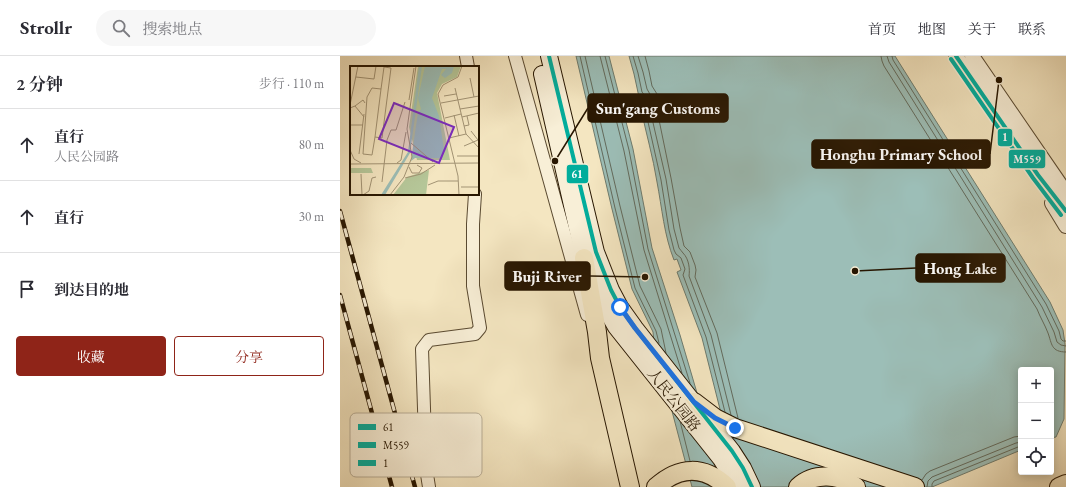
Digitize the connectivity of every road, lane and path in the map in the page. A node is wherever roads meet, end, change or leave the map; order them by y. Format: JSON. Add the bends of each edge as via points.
{"nodes":[{"id":1,"x":466,"y":56,"type":"edge"},
{"id":2,"x":515,"y":56,"type":"edge"},
{"id":3,"x":538,"y":56,"type":"edge"},
{"id":4,"x":549,"y":56,"type":"edge"},
{"id":5,"x":956,"y":56,"type":"edge"},
{"id":6,"x":972,"y":56,"type":"edge"},
{"id":7,"x":468,"y":66,"type":"edge"},
{"id":8,"x":1038,"y":174,"type":"junction"},
{"id":9,"x":1065,"y":190,"type":"edge"},
{"id":10,"x":475,"y":195,"type":"edge"},
{"id":11,"x":1066,"y":211,"type":"edge"},
{"id":12,"x":1066,"y":226,"type":"edge"},
{"id":13,"x":584,"y":258,"type":"junction"},
{"id":14,"x":614,"y":310,"type":"junction"},
{"id":15,"x":600,"y":358,"type":"junction"},
{"id":16,"x":694,"y":402,"type":"junction"},
{"id":17,"x":424,"y":413,"type":"edge"},
{"id":18,"x":427,"y":477,"type":"edge"},
{"id":19,"x":660,"y":484,"type":"edge"},
{"id":20,"x":1066,"y":484,"type":"edge"},
{"id":21,"x":429,"y":487,"type":"edge"},
{"id":22,"x":630,"y":487,"type":"edge"},
{"id":23,"x":727,"y":487,"type":"edge"},
{"id":24,"x":737,"y":487,"type":"edge"},
{"id":25,"x":752,"y":487,"type":"edge"},
{"id":26,"x":798,"y":487,"type":"edge"},
{"id":27,"x":856,"y":487,"type":"edge"},
{"id":28,"x":914,"y":487,"type":"edge"},
{"id":29,"x":1059,"y":487,"type":"edge"}],
"edges":[{"from":1,"to":7,"type":"street"},
{"from":2,"to":15,"type":"street"},
{"from":3,"to":13,"type":"main road"},
{"from":4,"to":14,"type":"main road","via":[[596,252],[611,290]]},
{"from":5,"to":8,"type":"street"},
{"from":6,"to":9,"type":"street"},
{"from":8,"to":11,"type":"street"},
{"from":8,"to":12,"type":"street"},
{"from":10,"to":17,"type":"street","via":[[472,286],[480,328],[475,334],[429,340],[422,349]]},
{"from":13,"to":14,"type":"main road","via":[[597,294]]},
{"from":13,"to":15,"type":"main road"},
{"from":14,"to":16,"type":"main road","name":"人民公园路","via":[[635,328]]},
{"from":14,"to":24,"type":"main road","name":"人民公园路","via":[[616,327],[721,459]]},
{"from":15,"to":22,"type":"main road"},
{"from":16,"to":25,"type":"main road","name":"人民公园路","via":[[732,451]]},
{"from":16,"to":28,"type":"main road","via":[[715,418],[735,428]]},
{"from":18,"to":21,"type":"street"},
{"from":19,"to":23,"type":"main road","via":[[671,476],[694,471],[712,476]]},
{"from":20,"to":29,"type":"main road"},
{"from":26,"to":27,"type":"main road","via":[[813,478],[826,476],[850,482]]}]}
